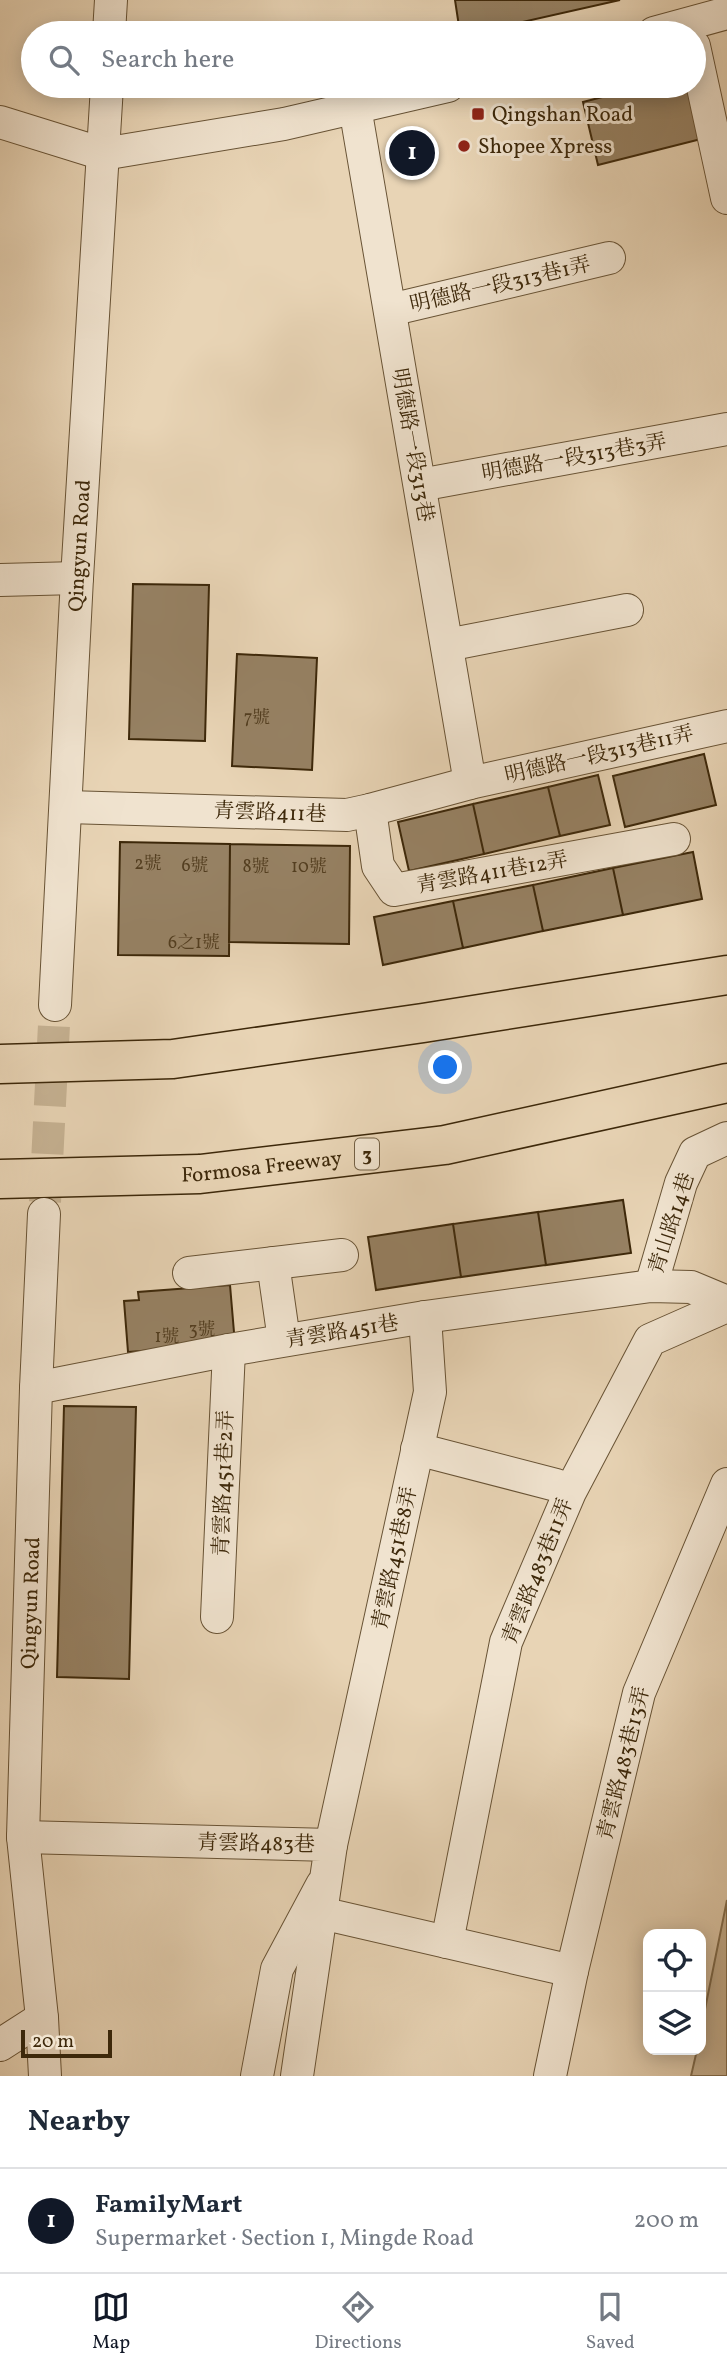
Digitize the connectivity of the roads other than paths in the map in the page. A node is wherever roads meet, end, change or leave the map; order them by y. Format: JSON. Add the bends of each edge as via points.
{"nodes":[{"id":1,"x":111,"y":0,"type":"edge"},
{"id":2,"x":727,"y":13,"type":"edge"},
{"id":3,"x":110,"y":21,"type":"edge"},
{"id":4,"x":704,"y":21,"type":"edge"},
{"id":5,"x":106,"y":98,"type":"edge"},
{"id":6,"x":394,"y":98,"type":"edge"},
{"id":7,"x":705,"y":98,"type":"edge"},
{"id":8,"x":355,"y":107,"type":"junction"},
{"id":9,"x":0,"y":122,"type":"edge"},
{"id":10,"x":103,"y":154,"type":"junction"},
{"id":11,"x":727,"y":198,"type":"edge"},
{"id":12,"x":609,"y":258,"type":"dead end"},
{"id":13,"x":390,"y":310,"type":"junction"},
{"id":14,"x":727,"y":429,"type":"edge"},
{"id":15,"x":420,"y":485,"type":"junction"},
{"id":16,"x":77,"y":578,"type":"junction"},
{"id":17,"x":0,"y":580,"type":"edge"},
{"id":18,"x":627,"y":610,"type":"dead end"},
{"id":19,"x":447,"y":645,"type":"junction"},
{"id":20,"x":727,"y":726,"type":"edge"},
{"id":21,"x":470,"y":783,"type":"junction"},
{"id":22,"x":67,"y":807,"type":"junction"},
{"id":23,"x":370,"y":810,"type":"junction"},
{"id":24,"x":674,"y":839,"type":"dead end"},
{"id":25,"x":727,"y":975,"type":"edge"},
{"id":26,"x":55,"y":1005,"type":"tunnel mouth"},
{"id":27,"x":0,"y":1064,"type":"edge"},
{"id":28,"x":727,"y":1083,"type":"edge"},
{"id":29,"x":727,"y":1138,"type":"edge"},
{"id":30,"x":0,"y":1179,"type":"edge"},
{"id":31,"x":44,"y":1214,"type":"tunnel mouth"},
{"id":32,"x":342,"y":1255,"type":"dead end"},
{"id":33,"x":273,"y":1263,"type":"junction"},
{"id":34,"x":189,"y":1273,"type":"dead end"},
{"id":35,"x":651,"y":1286,"type":"junction"},
{"id":36,"x":727,"y":1304,"type":"edge"},
{"id":37,"x":425,"y":1317,"type":"junction"},
{"id":38,"x":284,"y":1340,"type":"junction"},
{"id":39,"x":229,"y":1350,"type":"junction"},
{"id":40,"x":36,"y":1388,"type":"junction"},
{"id":41,"x":417,"y":1449,"type":"junction"},
{"id":42,"x":727,"y":1484,"type":"edge"},
{"id":43,"x":556,"y":1485,"type":"dead end"},
{"id":44,"x":217,"y":1617,"type":"dead end"},
{"id":45,"x":13,"y":1709,"type":"edge"},
{"id":46,"x":23,"y":1837,"type":"junction"},
{"id":47,"x":331,"y":1844,"type":"junction"},
{"id":48,"x":326,"y":1878,"type":"junction"},
{"id":49,"x":321,"y":1913,"type":"junction"},
{"id":50,"x":447,"y":1942,"type":"junction"},
{"id":51,"x":572,"y":1971,"type":"junction"},
{"id":52,"x":42,"y":2018,"type":"junction"},
{"id":53,"x":0,"y":2045,"type":"edge"},
{"id":54,"x":45,"y":2076,"type":"edge"},
{"id":55,"x":257,"y":2076,"type":"edge"},
{"id":56,"x":297,"y":2076,"type":"edge"},
{"id":57,"x":550,"y":2076,"type":"edge"}],
"edges":[{"from":1,"to":3,"type":"street"},
{"from":2,"to":4,"type":"street"},
{"from":5,"to":10,"type":"street","name":"Qingyun Road"},
{"from":6,"to":8,"type":"street"},
{"from":7,"to":11,"type":"street"},
{"from":8,"to":10,"type":"street","via":[[284,124]]},
{"from":8,"to":13,"type":"street","name":"明德路一段313巷"},
{"from":9,"to":10,"type":"street"},
{"from":10,"to":16,"type":"street","name":"Qingyun Road"},
{"from":12,"to":13,"type":"street","name":"明德路一段313巷1弄"},
{"from":13,"to":15,"type":"street","name":"明德路一段313巷"},
{"from":14,"to":15,"type":"street","name":"明德路一段313巷3弄"},
{"from":15,"to":19,"type":"street","name":"明德路一段313巷"},
{"from":16,"to":17,"type":"street"},
{"from":16,"to":22,"type":"street","name":"Qingyun Road"},
{"from":18,"to":19,"type":"street"},
{"from":19,"to":21,"type":"street","name":"明德路一段313巷"},
{"from":20,"to":21,"type":"street","name":"明德路一段313巷11弄"},
{"from":21,"to":23,"type":"street","name":"青雲路411巷"},
{"from":22,"to":23,"type":"street","name":"青雲路411巷","via":[[347,814]]},
{"from":22,"to":26,"type":"street","name":"Qingyun Road"},
{"from":23,"to":24,"type":"street","name":"青雲路411巷12弄","via":[[378,866],[394,890]]},
{"from":25,"to":27,"type":"highway","via":[[173,1059]]},
{"from":28,"to":30,"type":"highway","name":"Formosa Freeway","number":"3","via":[[445,1145],[200,1174]]},
{"from":29,"to":35,"type":"street","name":"青山路14巷","via":[[695,1153],[681,1183]]},
{"from":31,"to":40,"type":"street","name":"Qingyun Road"},
{"from":32,"to":33,"type":"street"},
{"from":33,"to":34,"type":"street"},
{"from":33,"to":38,"type":"street"},
{"from":35,"to":36,"type":"street","via":[[691,1287]]},
{"from":35,"to":37,"type":"street","name":"青雲路451巷"},
{"from":36,"to":50,"type":"street","name":"青雲路483巷11弄","via":[[650,1340],[570,1492],[506,1642]]},
{"from":37,"to":38,"type":"street","name":"青雲路451巷"},
{"from":37,"to":41,"type":"street","name":"青雲路451巷8弄","via":[[430,1392]]},
{"from":38,"to":39,"type":"street","name":"青雲路451巷"},
{"from":39,"to":40,"type":"street","name":"青雲路451巷"},
{"from":39,"to":44,"type":"street","name":"青雲路451巷2弄"},
{"from":40,"to":45,"type":"street","name":"Qingyun Road"},
{"from":41,"to":43,"type":"street"},
{"from":41,"to":47,"type":"street","name":"青雲路451巷8弄"},
{"from":42,"to":51,"type":"street","name":"青雲路483巷13弄","via":[[639,1693]]},
{"from":45,"to":46,"type":"street","name":"Qingyun Road"},
{"from":46,"to":47,"type":"street","name":"青雲路483巷"},
{"from":46,"to":52,"type":"street","name":"Qingyun Road"},
{"from":47,"to":48,"type":"street","name":"青雲路483巷"},
{"from":48,"to":49,"type":"street","name":"青雲路483巷"},
{"from":48,"to":55,"type":"street","via":[[277,1969]]},
{"from":49,"to":50,"type":"street"},
{"from":49,"to":56,"type":"street","name":"青雲路483巷"},
{"from":50,"to":51,"type":"street"},
{"from":51,"to":57,"type":"street","name":"青雲路483巷13弄"},
{"from":52,"to":53,"type":"street"},
{"from":52,"to":54,"type":"street","name":"Qingyun Road"}]}
